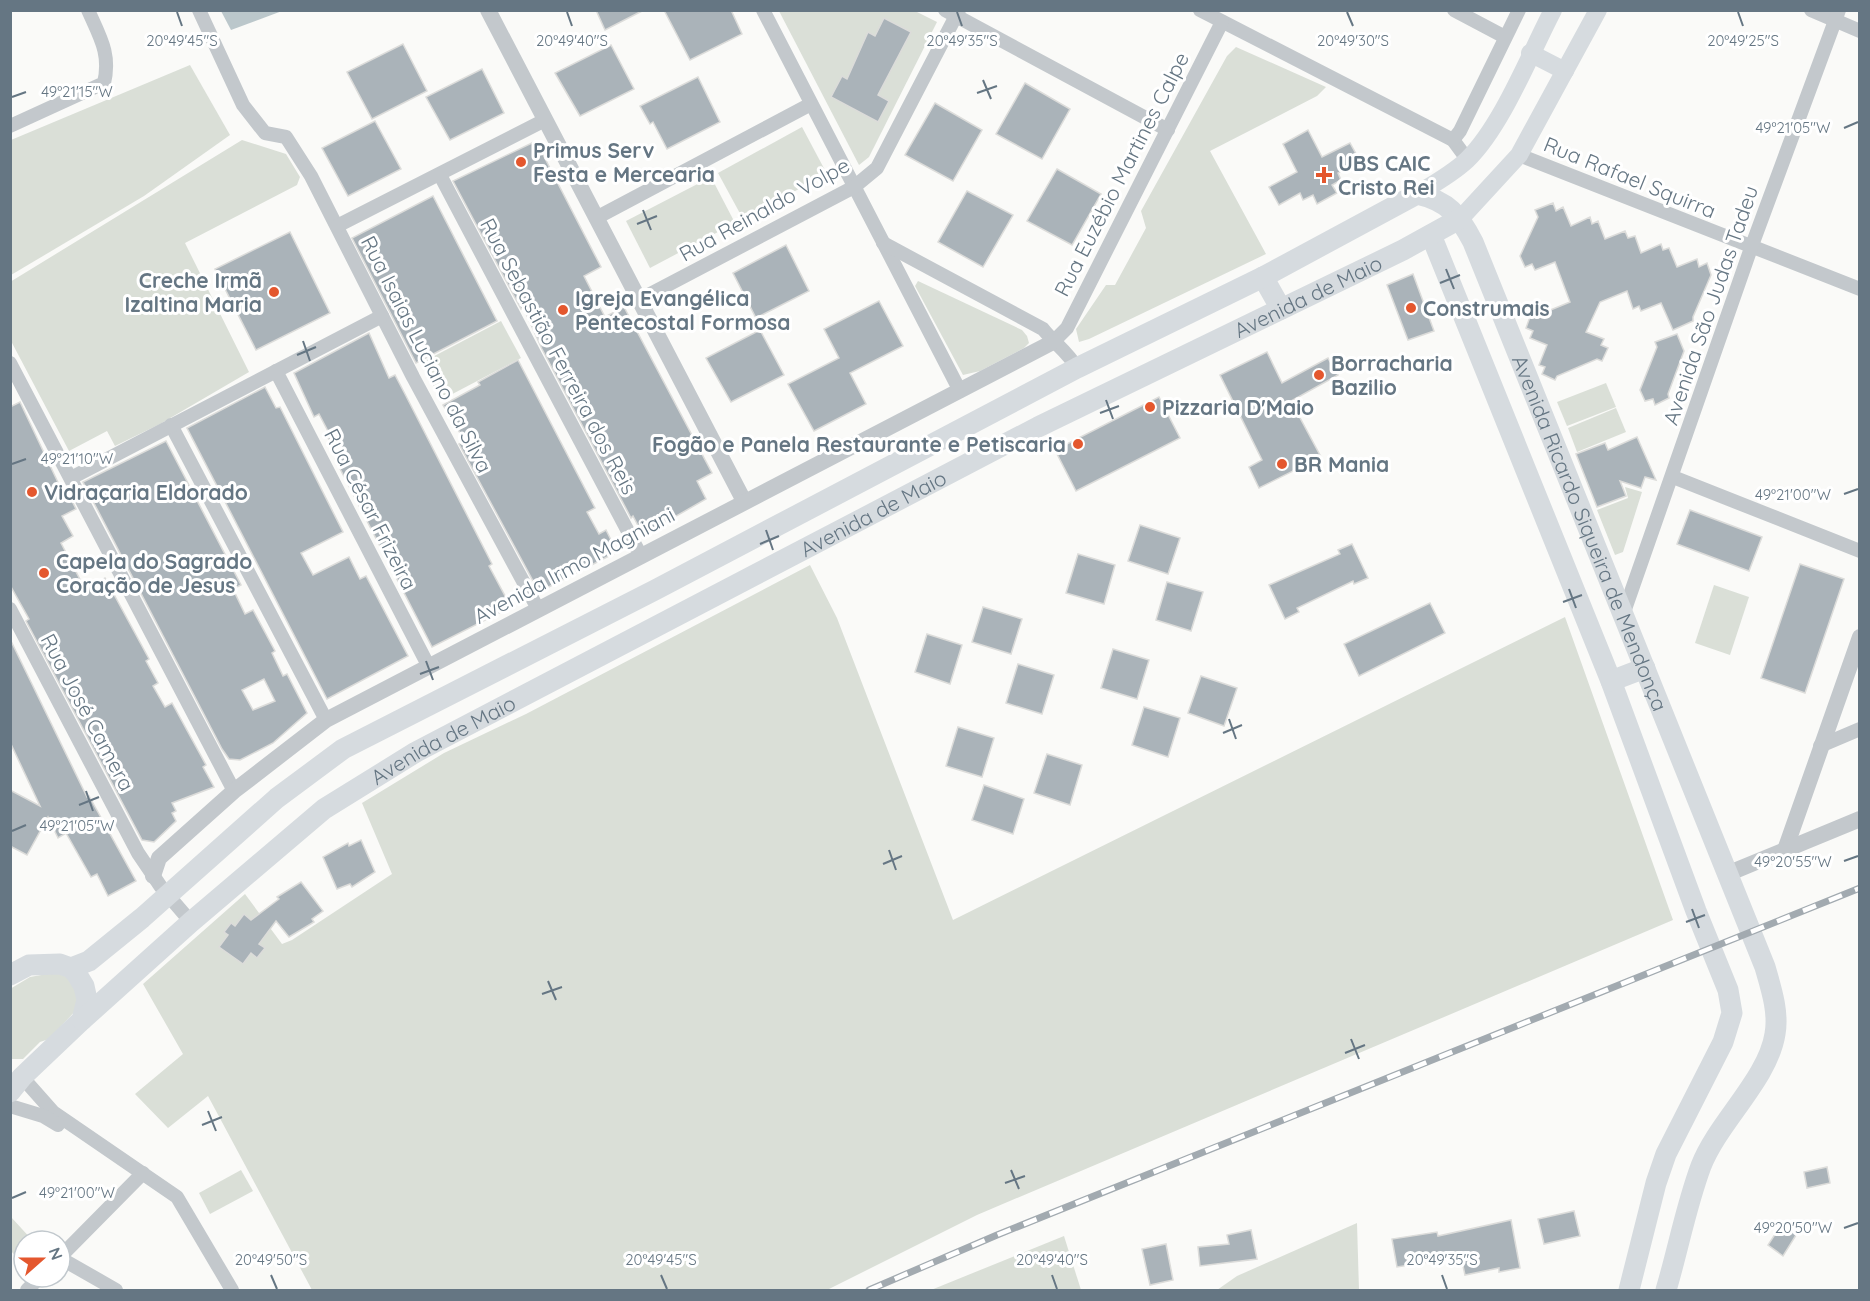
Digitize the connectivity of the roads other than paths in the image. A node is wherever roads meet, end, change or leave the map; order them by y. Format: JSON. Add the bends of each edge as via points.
{"nodes":[{"id":1,"x":88,"y":10,"type":"edge"},
{"id":2,"x":199,"y":10,"type":"edge"},
{"id":3,"x":488,"y":10,"type":"edge"},
{"id":4,"x":763,"y":10,"type":"edge"},
{"id":5,"x":1200,"y":10,"type":"edge"},
{"id":6,"x":1454,"y":10,"type":"edge"},
{"id":7,"x":1519,"y":10,"type":"edge"},
{"id":8,"x":1553,"y":10,"type":"edge"},
{"id":9,"x":1598,"y":10,"type":"edge"},
{"id":10,"x":1811,"y":10,"type":"edge"},
{"id":11,"x":953,"y":12,"type":"edge"},
{"id":12,"x":1837,"y":16,"type":"edge"},
{"id":13,"x":1222,"y":21,"type":"junction"},
{"id":14,"x":1860,"y":31,"type":"edge"},
{"id":15,"x":1505,"y":38,"type":"junction"},
{"id":16,"x":1530,"y":53,"type":"junction"},
{"id":17,"x":1565,"y":71,"type":"junction"},
{"id":18,"x":811,"y":104,"type":"junction"},
{"id":19,"x":545,"y":120,"type":"junction"},
{"id":20,"x":10,"y":126,"type":"edge"},
{"id":21,"x":1168,"y":130,"type":"junction"},
{"id":22,"x":1453,"y":140,"type":"junction"},
{"id":23,"x":1519,"y":155,"type":"junction"},
{"id":24,"x":1467,"y":159,"type":"junction"},
{"id":25,"x":440,"y":175,"type":"junction"},
{"id":26,"x":854,"y":188,"type":"junction"},
{"id":27,"x":1417,"y":194,"type":"junction"},
{"id":28,"x":596,"y":218,"type":"junction"},
{"id":29,"x":1461,"y":218,"type":"junction"},
{"id":30,"x":337,"y":225,"type":"junction"},
{"id":31,"x":1431,"y":235,"type":"junction"},
{"id":32,"x":883,"y":243,"type":"junction"},
{"id":33,"x":1751,"y":248,"type":"junction"},
{"id":34,"x":1263,"y":277,"type":"junction"},
{"id":35,"x":1860,"y":289,"type":"edge"},
{"id":36,"x":639,"y":300,"type":"junction"},
{"id":37,"x":1281,"y":309,"type":"junction"},
{"id":38,"x":382,"y":315,"type":"junction"},
{"id":39,"x":1053,"y":342,"type":"junction"},
{"id":40,"x":10,"y":363,"type":"edge"},
{"id":41,"x":1077,"y":368,"type":"junction"},
{"id":42,"x":276,"y":371,"type":"junction"},
{"id":43,"x":960,"y":391,"type":"junction"},
{"id":44,"x":1095,"y":398,"type":"junction"},
{"id":45,"x":171,"y":425,"type":"junction"},
{"id":46,"x":1673,"y":477,"type":"junction"},
{"id":47,"x":71,"y":478,"type":"junction"},
{"id":48,"x":744,"y":501,"type":"junction"},
{"id":49,"x":1860,"y":552,"type":"edge"},
{"id":50,"x":641,"y":556,"type":"junction"},
{"id":51,"x":655,"y":590,"type":"junction"},
{"id":52,"x":10,"y":609,"type":"edge"},
{"id":53,"x":538,"y":609,"type":"junction"},
{"id":54,"x":673,"y":615,"type":"junction"},
{"id":55,"x":1623,"y":615,"type":"junction"},
{"id":56,"x":1590,"y":629,"type":"junction"},
{"id":57,"x":1860,"y":638,"type":"edge"},
{"id":58,"x":429,"y":667,"type":"junction"},
{"id":59,"x":1645,"y":668,"type":"junction"},
{"id":60,"x":1611,"y":681,"type":"junction"},
{"id":61,"x":326,"y":720,"type":"junction"},
{"id":62,"x":1860,"y":729,"type":"edge"},
{"id":63,"x":1820,"y":746,"type":"junction"},
{"id":64,"x":234,"y":791,"type":"junction"},
{"id":65,"x":1860,"y":819,"type":"edge"},
{"id":66,"x":1785,"y":850,"type":"junction"},
{"id":67,"x":1727,"y":874,"type":"junction"},
{"id":68,"x":153,"y":876,"type":"junction"},
{"id":69,"x":168,"y":894,"type":"junction"},
{"id":70,"x":191,"y":922,"type":"junction"},
{"id":71,"x":71,"y":968,"type":"junction"},
{"id":72,"x":11,"y":974,"type":"edge"},
{"id":73,"x":82,"y":1020,"type":"junction"},
{"id":74,"x":20,"y":1075,"type":"edge"},
{"id":75,"x":10,"y":1106,"type":"edge"},
{"id":76,"x":88,"y":1139,"type":"junction"},
{"id":77,"x":143,"y":1173,"type":"junction"},
{"id":78,"x":72,"y":1246,"type":"edge"},
{"id":79,"x":72,"y":1265,"type":"edge"},
{"id":80,"x":116,"y":1290,"type":"edge"},
{"id":81,"x":232,"y":1290,"type":"edge"},
{"id":82,"x":1629,"y":1290,"type":"edge"},
{"id":83,"x":1666,"y":1290,"type":"edge"}],
"edges":[{"from":1,"to":20,"type":"street","via":[[104,45],[108,65],[104,83]]},
{"from":2,"to":30,"type":"street","name":"Rua Isaias Luciano da Silva","via":[[243,105],[265,133],[286,137],[295,148]]},
{"from":3,"to":19,"type":"street"},
{"from":4,"to":18,"type":"street"},
{"from":5,"to":13,"type":"street"},
{"from":6,"to":15,"type":"street"},
{"from":7,"to":15,"type":"street"},
{"from":8,"to":16,"type":"main road","name":"Avenida de Maio"},
{"from":9,"to":17,"type":"main road","name":"Avenida de Maio"},
{"from":10,"to":12,"type":"street"},
{"from":11,"to":21,"type":"street"},
{"from":11,"to":26,"type":"street","name":"Rua Reinaldo Volpe","via":[[877,168]]},
{"from":12,"to":14,"type":"street"},
{"from":12,"to":33,"type":"street","name":"Avenida São Judas Tadeu"},
{"from":13,"to":21,"type":"street","name":"Rua Euzébio Martines Calpe"},
{"from":13,"to":22,"type":"street"},
{"from":15,"to":22,"type":"street"},
{"from":16,"to":17,"type":"main road"},
{"from":16,"to":24,"type":"main road","name":"Avenida de Maio","via":[[1499,114]]},
{"from":17,"to":23,"type":"main road","name":"Avenida de Maio"},
{"from":18,"to":26,"type":"street"},
{"from":18,"to":28,"type":"street"},
{"from":19,"to":25,"type":"street"},
{"from":19,"to":28,"type":"street"},
{"from":21,"to":39,"type":"street","name":"Rua Euzébio Martines Calpe","via":[[1066,328]]},
{"from":22,"to":24,"type":"street"},
{"from":23,"to":29,"type":"main road","name":"Avenida de Maio"},
{"from":23,"to":33,"type":"street","name":"Rua Rafael Squirra"},
{"from":24,"to":27,"type":"main road","name":"Avenida de Maio"},
{"from":25,"to":30,"type":"street"},
{"from":25,"to":50,"type":"street","name":"Rua Sebastião Ferreira dos Reis"},
{"from":26,"to":32,"type":"street"},
{"from":26,"to":36,"type":"street","name":"Rua Reinaldo Volpe"},
{"from":27,"to":29,"type":"main road","name":"Avenida Ricardo Siqueira de Mendonça","via":[[1443,202]]},
{"from":27,"to":34,"type":"main road","name":"Avenida de Maio"},
{"from":28,"to":36,"type":"street"},
{"from":29,"to":31,"type":"main road","name":"Avenida de Maio"},
{"from":29,"to":55,"type":"main road","name":"Avenida Ricardo Siqueira de Mendonça"},
{"from":30,"to":38,"type":"street","name":"Rua Isaias Luciano da Silva"},
{"from":31,"to":37,"type":"main road","name":"Avenida de Maio"},
{"from":31,"to":56,"type":"main road","name":"Avenida Ricardo Siqueira de Mendonça"},
{"from":32,"to":39,"type":"street","via":[[1043,328]]},
{"from":32,"to":43,"type":"street"},
{"from":33,"to":35,"type":"street","name":"Rua Rafael Squirra"},
{"from":33,"to":46,"type":"street","name":"Avenida São Judas Tadeu"},
{"from":34,"to":37,"type":"main road"},
{"from":34,"to":41,"type":"main road","name":"Avenida de Maio"},
{"from":36,"to":48,"type":"street"},
{"from":37,"to":44,"type":"main road","name":"Avenida de Maio"},
{"from":38,"to":42,"type":"street"},
{"from":38,"to":53,"type":"street","name":"Rua Isaias Luciano da Silva"},
{"from":39,"to":41,"type":"street","via":[[1068,353]]},
{"from":39,"to":43,"type":"street","name":"Avenida Irmo Magniani"},
{"from":40,"to":47,"type":"street"},
{"from":41,"to":44,"type":"main road"},
{"from":41,"to":51,"type":"main road","name":"Avenida de Maio"},
{"from":42,"to":45,"type":"street"},
{"from":42,"to":58,"type":"street","name":"Rua César Frizeira"},
{"from":43,"to":48,"type":"street","name":"Avenida Irmo Magniani"},
{"from":44,"to":54,"type":"main road","name":"Avenida de Maio"},
{"from":45,"to":47,"type":"street"},
{"from":45,"to":61,"type":"street"},
{"from":46,"to":49,"type":"street"},
{"from":46,"to":55,"type":"street","name":"Avenida São Judas Tadeu"},
{"from":47,"to":64,"type":"street"},
{"from":48,"to":50,"type":"street","name":"Avenida Irmo Magniani"},
{"from":50,"to":53,"type":"street","name":"Avenida Irmo Magniani"},
{"from":51,"to":54,"type":"main road"},
{"from":51,"to":69,"type":"main road","name":"Avenida de Maio","via":[[343,749],[277,798]]},
{"from":52,"to":68,"type":"street","name":"Rua José Camera"},
{"from":53,"to":58,"type":"street","name":"Avenida Irmo Magniani"},
{"from":54,"to":70,"type":"main road","name":"Avenida de Maio","via":[[416,752],[324,809]]},
{"from":55,"to":56,"type":"main road"},
{"from":55,"to":59,"type":"main road","name":"Avenida Ricardo Siqueira de Mendonça"},
{"from":56,"to":60,"type":"main road","name":"Avenida Ricardo Siqueira de Mendonça"},
{"from":57,"to":63,"type":"street"},
{"from":58,"to":61,"type":"street","name":"Avenida Irmo Magniani"},
{"from":59,"to":60,"type":"main road"},
{"from":59,"to":67,"type":"main road","name":"Avenida Ricardo Siqueira de Mendonça"},
{"from":60,"to":82,"type":"main road","name":"Avenida Ricardo Siqueira de Mendonça","via":[[1728,990],[1732,1013],[1723,1042],[1666,1154]]},
{"from":61,"to":64,"type":"street","name":"Avenida Irmo Magniani"},
{"from":62,"to":63,"type":"street"},
{"from":63,"to":66,"type":"street"},
{"from":64,"to":68,"type":"street","name":"Avenida Irmo Magniani","via":[[159,858]]},
{"from":65,"to":66,"type":"street"},
{"from":66,"to":67,"type":"street"},
{"from":67,"to":83,"type":"main road","name":"Avenida Ricardo Siqueira de Mendonça","via":[[1765,967],[1775,1004],[1775,1035],[1764,1066],[1701,1166]]},
{"from":68,"to":69,"type":"street","name":"Rua José Camera"},
{"from":69,"to":70,"type":"street","name":"Rua José Camera"},
{"from":69,"to":71,"type":"main road","name":"Avenida de Maio","via":[[89,961]]},
{"from":70,"to":73,"type":"main road","name":"Avenida de Maio"},
{"from":71,"to":72,"type":"main road","via":[[45,963],[29,965]]},
{"from":71,"to":73,"type":"main road","via":[[87,1000]]},
{"from":73,"to":74,"type":"main road","name":"Avenida de Maio"},
{"from":74,"to":76,"type":"street","via":[[53,1112]]},
{"from":75,"to":76,"type":"street","via":[[43,1116]]},
{"from":76,"to":77,"type":"street"},
{"from":77,"to":78,"type":"street"},
{"from":77,"to":81,"type":"street","via":[[177,1197]]},
{"from":79,"to":80,"type":"street"}]}
